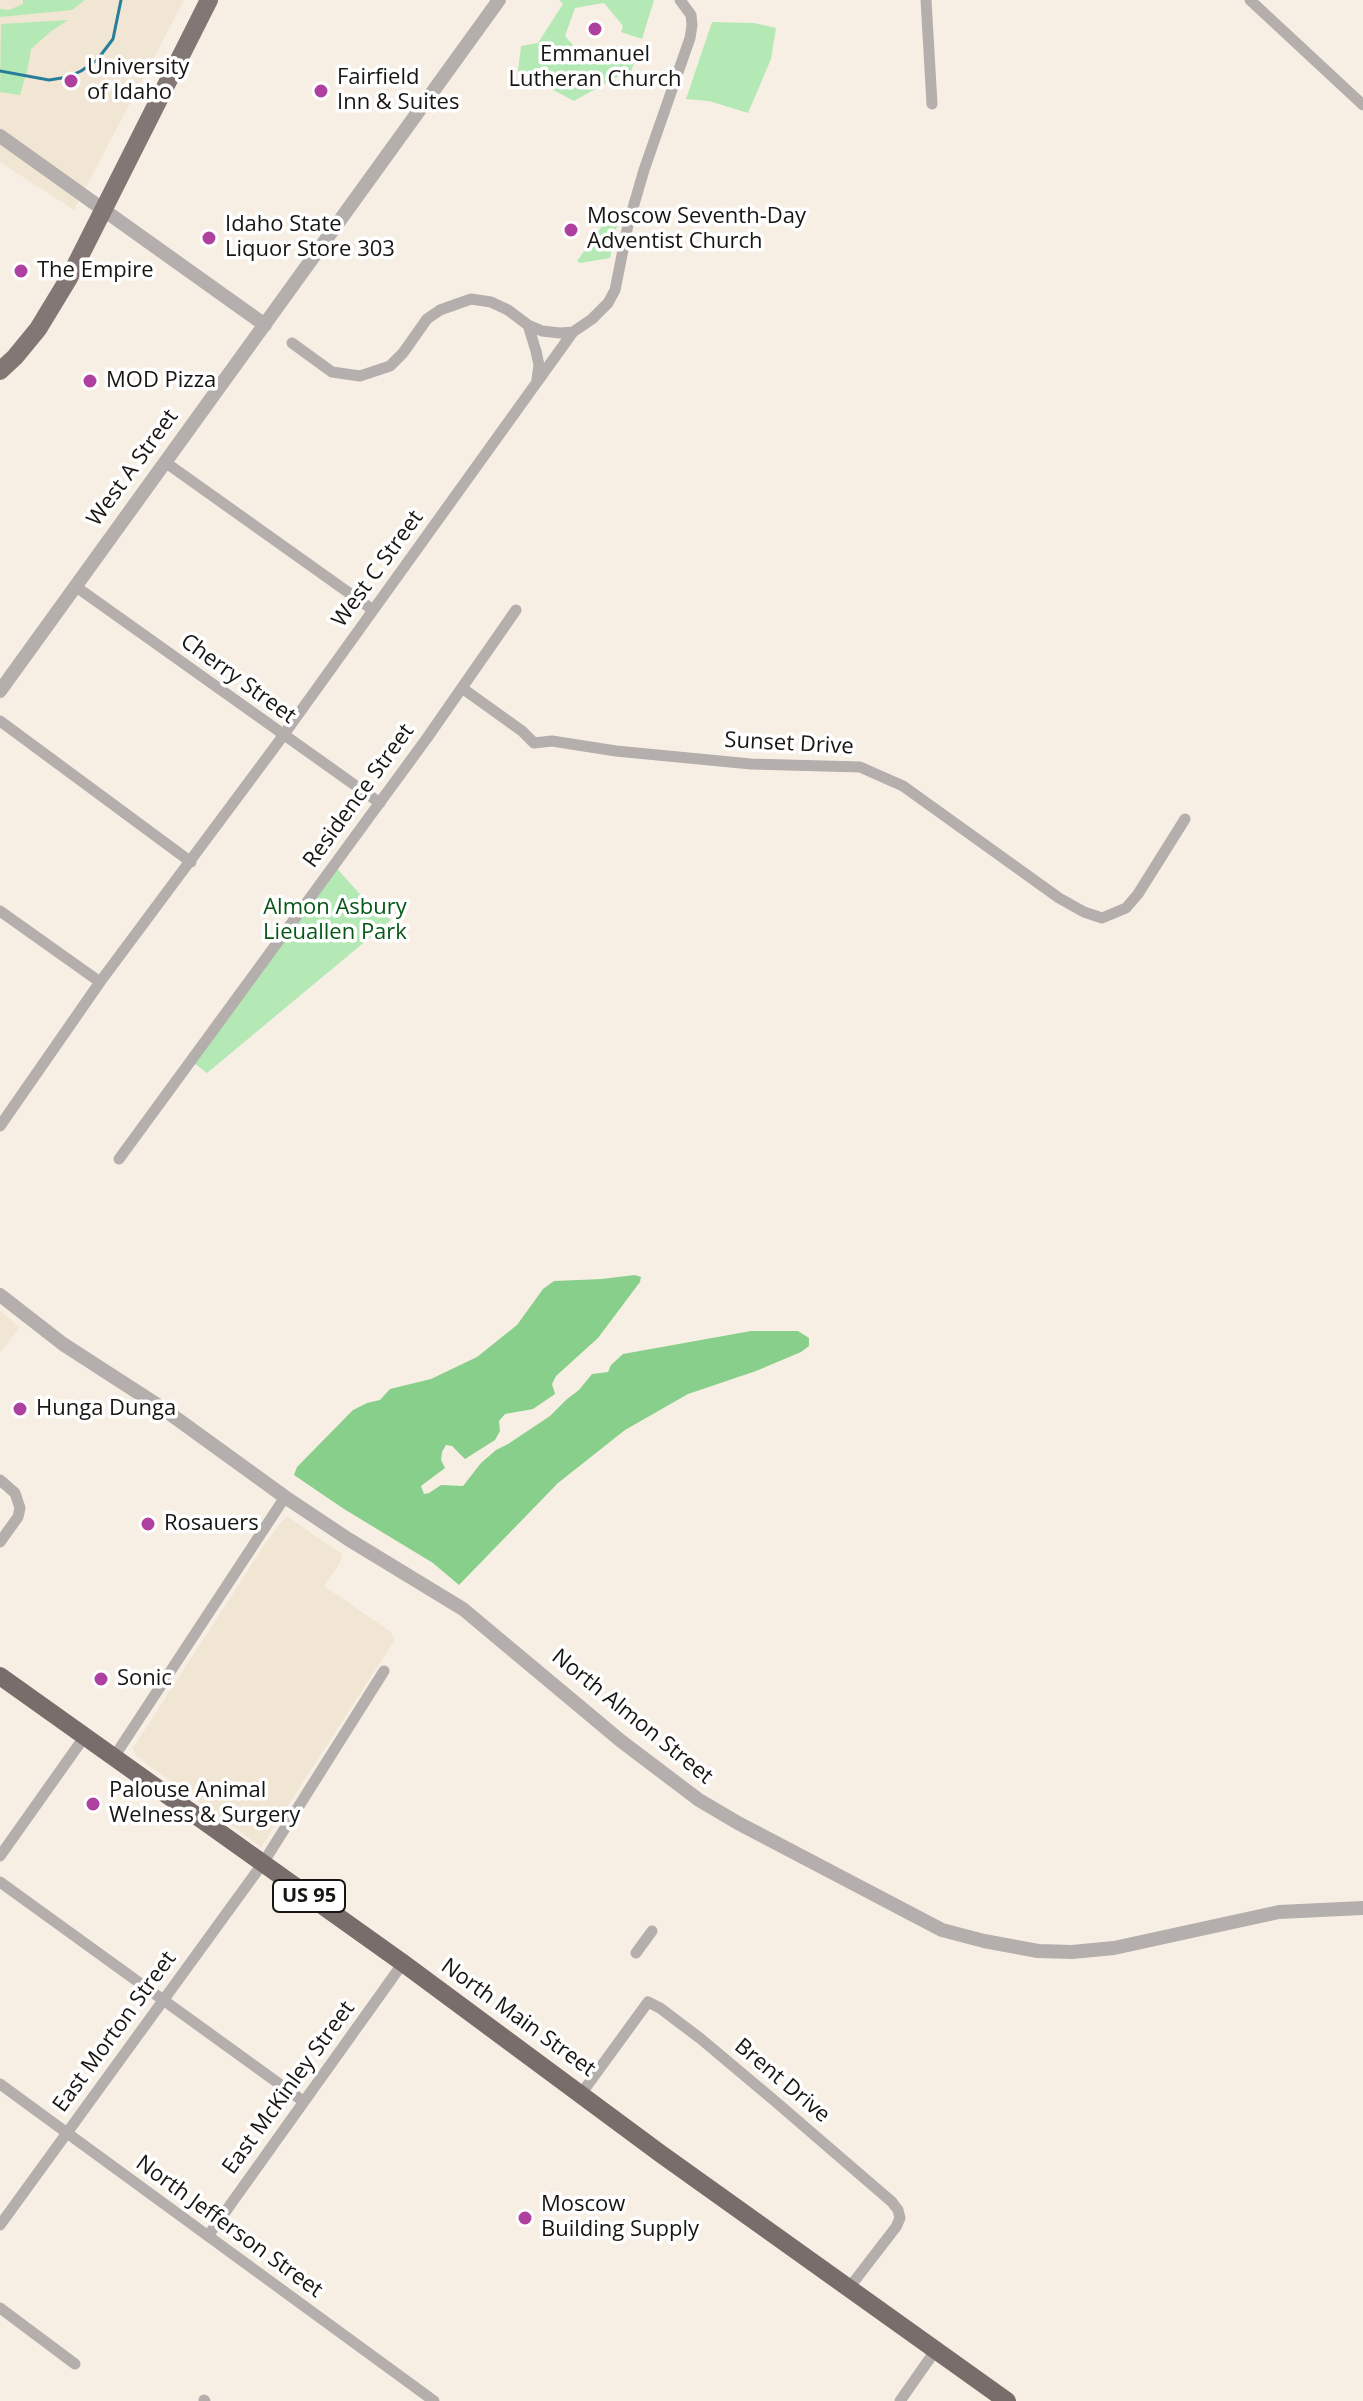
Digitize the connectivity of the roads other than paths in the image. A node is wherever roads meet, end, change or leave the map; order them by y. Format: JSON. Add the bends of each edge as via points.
{"nodes":[{"id":1,"x":209,"y":0,"type":"edge"},
{"id":2,"x":499,"y":0,"type":"edge"},
{"id":3,"x":680,"y":0,"type":"edge"},
{"id":4,"x":926,"y":0,"type":"edge"},
{"id":5,"x":1250,"y":0,"type":"edge"},
{"id":6,"x":932,"y":104,"type":"dead end"},
{"id":7,"x":1363,"y":105,"type":"edge"},
{"id":8,"x":0,"y":136,"type":"edge"},
{"id":9,"x":104,"y":208,"type":"junction"},
{"id":10,"x":215,"y":289,"type":"junction"},
{"id":11,"x":265,"y":325,"type":"junction"},
{"id":12,"x":528,"y":325,"type":"junction"},
{"id":13,"x":573,"y":332,"type":"junction"},
{"id":14,"x":292,"y":343,"type":"dead end"},
{"id":15,"x":0,"y":371,"type":"edge"},
{"id":16,"x":536,"y":384,"type":"junction"},
{"id":17,"x":205,"y":406,"type":"junction"},
{"id":18,"x":165,"y":462,"type":"junction"},
{"id":19,"x":75,"y":586,"type":"junction"},
{"id":20,"x":373,"y":610,"type":"junction"},
{"id":21,"x":516,"y":610,"type":"dead end"},
{"id":22,"x":462,"y":688,"type":"junction"},
{"id":23,"x":0,"y":691,"type":"edge"},
{"id":24,"x":0,"y":721,"type":"edge"},
{"id":25,"x":283,"y":736,"type":"junction"},
{"id":26,"x":380,"y":803,"type":"junction"},
{"id":27,"x":1185,"y":819,"type":"dead end"},
{"id":28,"x":191,"y":862,"type":"junction"},
{"id":29,"x":0,"y":911,"type":"edge"},
{"id":30,"x":100,"y":982,"type":"junction"},
{"id":31,"x":0,"y":1100,"type":"edge"},
{"id":32,"x":11,"y":1109,"type":"junction"},
{"id":33,"x":0,"y":1126,"type":"edge"},
{"id":34,"x":119,"y":1159,"type":"dead end"},
{"id":35,"x":0,"y":1295,"type":"edge"},
{"id":36,"x":0,"y":1480,"type":"edge"},
{"id":37,"x":285,"y":1497,"type":"junction"},
{"id":38,"x":0,"y":1542,"type":"edge"},
{"id":39,"x":384,"y":1671,"type":"dead end"},
{"id":40,"x":0,"y":1676,"type":"edge"},
{"id":41,"x":85,"y":1736,"type":"junction"},
{"id":42,"x":114,"y":1757,"type":"junction"},
{"id":43,"x":0,"y":1856,"type":"edge"},
{"id":44,"x":263,"y":1863,"type":"junction"},
{"id":45,"x":0,"y":1882,"type":"edge"},
{"id":46,"x":1363,"y":1908,"type":"edge"},
{"id":47,"x":652,"y":1931,"type":"dead end"},
{"id":48,"x":636,"y":1953,"type":"dead end"},
{"id":49,"x":403,"y":1963,"type":"junction"},
{"id":50,"x":163,"y":2000,"type":"junction"},
{"id":51,"x":0,"y":2084,"type":"edge"},
{"id":52,"x":581,"y":2094,"type":"junction"},
{"id":53,"x":303,"y":2101,"type":"junction"},
{"id":54,"x":66,"y":2134,"type":"junction"},
{"id":55,"x":0,"y":2225,"type":"edge"},
{"id":56,"x":208,"y":2236,"type":"junction"},
{"id":57,"x":849,"y":2288,"type":"junction"},
{"id":58,"x":0,"y":2308,"type":"edge"},
{"id":59,"x":935,"y":2351,"type":"junction"},
{"id":60,"x":75,"y":2364,"type":"dead end"},
{"id":61,"x":434,"y":2401,"type":"edge"},
{"id":62,"x":900,"y":2401,"type":"edge"},
{"id":63,"x":1007,"y":2401,"type":"edge"}],
"edges":[{"from":1,"to":9,"type":"main road"},
{"from":2,"to":11,"type":"street","name":"West A Street"},
{"from":3,"to":13,"type":"street","name":"West C Street","via":[[691,15],[690,38],[640,182],[615,290],[600,312]]},
{"from":4,"to":6,"type":"street"},
{"from":5,"to":7,"type":"street"},
{"from":8,"to":9,"type":"street"},
{"from":9,"to":10,"type":"street"},
{"from":9,"to":15,"type":"main road","via":[[38,329]]},
{"from":10,"to":11,"type":"street"},
{"from":10,"to":17,"type":"street","via":[[244,315],[248,327]]},
{"from":11,"to":17,"type":"street","name":"West A Street"},
{"from":12,"to":13,"type":"street"},
{"from":12,"to":14,"type":"street","via":[[491,302],[471,299],[449,305],[427,319],[390,366],[360,376],[332,372]]},
{"from":12,"to":16,"type":"street","via":[[539,365]]},
{"from":13,"to":16,"type":"street","name":"West C Street"},
{"from":16,"to":20,"type":"street","name":"West C Street"},
{"from":17,"to":18,"type":"street","name":"West A Street"},
{"from":18,"to":19,"type":"street","name":"West A Street"},
{"from":18,"to":20,"type":"street"},
{"from":19,"to":23,"type":"street","name":"West A Street"},
{"from":19,"to":25,"type":"street","name":"Cherry Street"},
{"from":20,"to":25,"type":"street","name":"West C Street"},
{"from":21,"to":22,"type":"street","name":"Residence Street"},
{"from":22,"to":26,"type":"street","name":"Residence Street"},
{"from":22,"to":27,"type":"street","name":"Sunset Drive","via":[[534,743],[870,770],[903,786],[1059,898],[1102,918],[1126,908],[1138,894]]},
{"from":24,"to":28,"type":"street"},
{"from":25,"to":26,"type":"street","name":"Cherry Street"},
{"from":25,"to":28,"type":"street","name":"West C Street"},
{"from":26,"to":34,"type":"street","name":"Residence Street"},
{"from":28,"to":30,"type":"street","name":"West C Street"},
{"from":29,"to":30,"type":"street"},
{"from":30,"to":32,"type":"street","name":"West C Street"},
{"from":31,"to":32,"type":"street"},
{"from":32,"to":33,"type":"street","name":"West C Street"},
{"from":35,"to":37,"type":"street","name":"North Almon Street"},
{"from":36,"to":38,"type":"street","via":[[20,1502],[18,1517]]},
{"from":37,"to":42,"type":"street"},
{"from":37,"to":46,"type":"street","name":"North Almon Street","via":[[463,1609],[699,1800],[942,1930],[1038,1951],[1072,1952],[1114,1948],[1279,1912]]},
{"from":39,"to":44,"type":"street","name":"East Morton Street"},
{"from":40,"to":41,"type":"highway","name":"North Main Street","number":"US 95"},
{"from":41,"to":42,"type":"highway","name":"North Main Street","number":"US 95"},
{"from":41,"to":43,"type":"street"},
{"from":42,"to":44,"type":"highway","name":"North Main Street","number":"US 95"},
{"from":44,"to":49,"type":"highway","name":"North Main Street","number":"US 95"},
{"from":44,"to":50,"type":"street","name":"East Morton Street"},
{"from":45,"to":50,"type":"street"},
{"from":47,"to":48,"type":"street"},
{"from":49,"to":52,"type":"highway","name":"North Main Street","number":"US 95"},
{"from":49,"to":53,"type":"street","name":"East McKinley Street"},
{"from":50,"to":53,"type":"street"},
{"from":50,"to":54,"type":"street","name":"East Morton Street"},
{"from":51,"to":54,"type":"street","name":"North Jefferson Street"},
{"from":52,"to":57,"type":"highway","name":"North Main Street","number":"US 95"},
{"from":52,"to":57,"type":"street","name":"Brent Drive","via":[[648,2002],[660,2008],[898,2210],[896,2227]]},
{"from":53,"to":56,"type":"street","name":"East McKinley Street"},
{"from":54,"to":55,"type":"street","name":"East Morton Street"},
{"from":54,"to":56,"type":"street","name":"North Jefferson Street"},
{"from":56,"to":61,"type":"street","name":"North Jefferson Street"},
{"from":57,"to":59,"type":"highway","name":"North Main Street","number":"US 95"},
{"from":58,"to":60,"type":"street"},
{"from":59,"to":62,"type":"street"},
{"from":59,"to":63,"type":"highway","name":"North Main Street","number":"US 95"}]}
